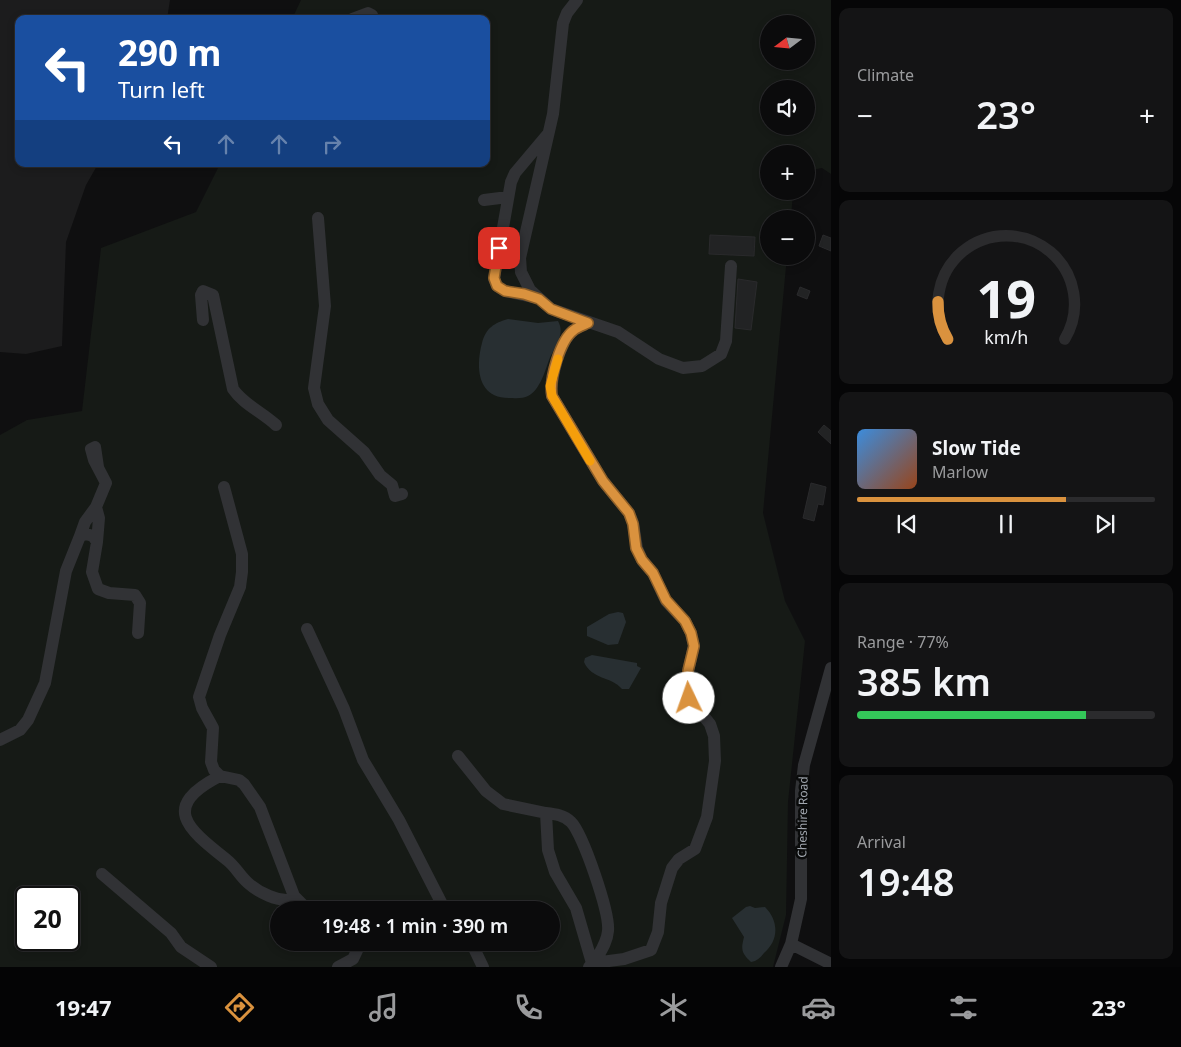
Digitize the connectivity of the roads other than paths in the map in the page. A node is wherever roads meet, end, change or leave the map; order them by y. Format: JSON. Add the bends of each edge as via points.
{"nodes":[{"id":1,"x":577,"y":0,"type":"edge"},
{"id":2,"x":360,"y":15,"type":"edge"},
{"id":3,"x":372,"y":15,"type":"dead end"},
{"id":4,"x":548,"y":134,"type":"junction"},
{"id":5,"x":508,"y":197,"type":"junction"},
{"id":6,"x":484,"y":200,"type":"dead end"},
{"id":7,"x":318,"y":218,"type":"dead end"},
{"id":8,"x":731,"y":266,"type":"dead end"},
{"id":9,"x":539,"y":299,"type":"junction"},
{"id":10,"x":203,"y":320,"type":"dead end"},
{"id":11,"x":588,"y":323,"type":"junction"},
{"id":12,"x":276,"y":425,"type":"dead end"},
{"id":13,"x":98,"y":467,"type":"dead end"},
{"id":14,"x":224,"y":487,"type":"dead end"},
{"id":15,"x":402,"y":494,"type":"dead end"},
{"id":16,"x":96,"y":507,"type":"junction"},
{"id":17,"x":80,"y":536,"type":"junction"},
{"id":18,"x":97,"y":542,"type":"junction"},
{"id":19,"x":307,"y":629,"type":"dead end"},
{"id":20,"x":138,"y":633,"type":"dead end"},
{"id":21,"x":831,"y":668,"type":"edge"},
{"id":22,"x":0,"y":740,"type":"edge"},
{"id":23,"x":458,"y":756,"type":"dead end"},
{"id":24,"x":220,"y":776,"type":"junction"},
{"id":25,"x":546,"y":813,"type":"junction"},
{"id":26,"x":102,"y":874,"type":"dead end"},
{"id":27,"x":295,"y":901,"type":"edge"},
{"id":28,"x":299,"y":901,"type":"edge"},
{"id":29,"x":440,"y":901,"type":"edge"},
{"id":30,"x":790,"y":944,"type":"junction"},
{"id":31,"x":357,"y":951,"type":"edge"},
{"id":32,"x":475,"y":951,"type":"edge"},
{"id":33,"x":831,"y":964,"type":"edge"},
{"id":34,"x":211,"y":967,"type":"edge"},
{"id":35,"x":338,"y":967,"type":"edge"},
{"id":36,"x":483,"y":967,"type":"edge"},
{"id":37,"x":589,"y":967,"type":"edge"},
{"id":38,"x":781,"y":967,"type":"edge"}],
"edges":[{"from":1,"to":4,"type":"street","via":[[563,23],[557,90]]},
{"from":2,"to":3,"type":"street"},
{"from":4,"to":5,"type":"street","via":[[515,173]]},
{"from":4,"to":9,"type":"street","via":[[520,258],[521,272]]},
{"from":5,"to":6,"type":"street"},
{"from":5,"to":9,"type":"street","via":[[494,278],[497,286],[505,291]]},
{"from":7,"to":15,"type":"street","via":[[325,306],[314,388],[318,404],[328,420],[364,452],[392,485],[395,496]]},
{"from":8,"to":11,"type":"street","via":[[726,341],[720,354],[702,366],[683,368],[659,359],[618,332]]},
{"from":9,"to":11,"type":"street","via":[[551,309]]},
{"from":10,"to":12,"type":"street","via":[[203,292],[213,295],[233,389],[240,399]]},
{"from":11,"to":25,"type":"street","via":[[573,331],[564,341],[550,386],[552,396],[603,481],[629,513],[636,548],[642,560],[691,633],[694,646],[688,671],[689,698],[710,724],[714,736],[712,789],[699,842],[672,868],[670,884],[661,903],[658,932],[650,950],[624,960],[594,963],[605,944],[612,910],[573,824],[559,815]]},
{"from":13,"to":16,"type":"street","via":[[106,483]]},
{"from":14,"to":24,"type":"street","via":[[242,554],[242,572],[240,587],[200,697],[213,728],[211,762]]},
{"from":16,"to":17,"type":"street"},
{"from":16,"to":18,"type":"street","via":[[99,518]]},
{"from":17,"to":18,"type":"street","via":[[93,536]]},
{"from":17,"to":22,"type":"street","via":[[66,571],[45,683],[28,720],[20,730]]},
{"from":18,"to":20,"type":"street","via":[[92,572],[94,582],[98,589],[109,593],[135,595],[140,602]]},
{"from":19,"to":29,"type":"street","via":[[344,709],[363,760],[399,820]]},
{"from":21,"to":30,"type":"street","name":"Cheshire Road","via":[[804,765],[801,899]]},
{"from":23,"to":25,"type":"street","via":[[486,791],[503,804]]},
{"from":24,"to":27,"type":"street","via":[[192,794],[185,805],[184,819],[192,831],[248,883],[275,898]]},
{"from":24,"to":28,"type":"street","via":[[239,780],[260,807],[294,896]]},
{"from":25,"to":37,"type":"street","via":[[548,850],[555,872],[576,908],[590,953],[592,963]]},
{"from":26,"to":34,"type":"street","via":[[170,933],[181,947]]},
{"from":30,"to":33,"type":"street"},
{"from":30,"to":38,"type":"street","name":"Cheshire Road"},
{"from":31,"to":35,"type":"street","via":[[353,959]]},
{"from":32,"to":36,"type":"street"}]}
